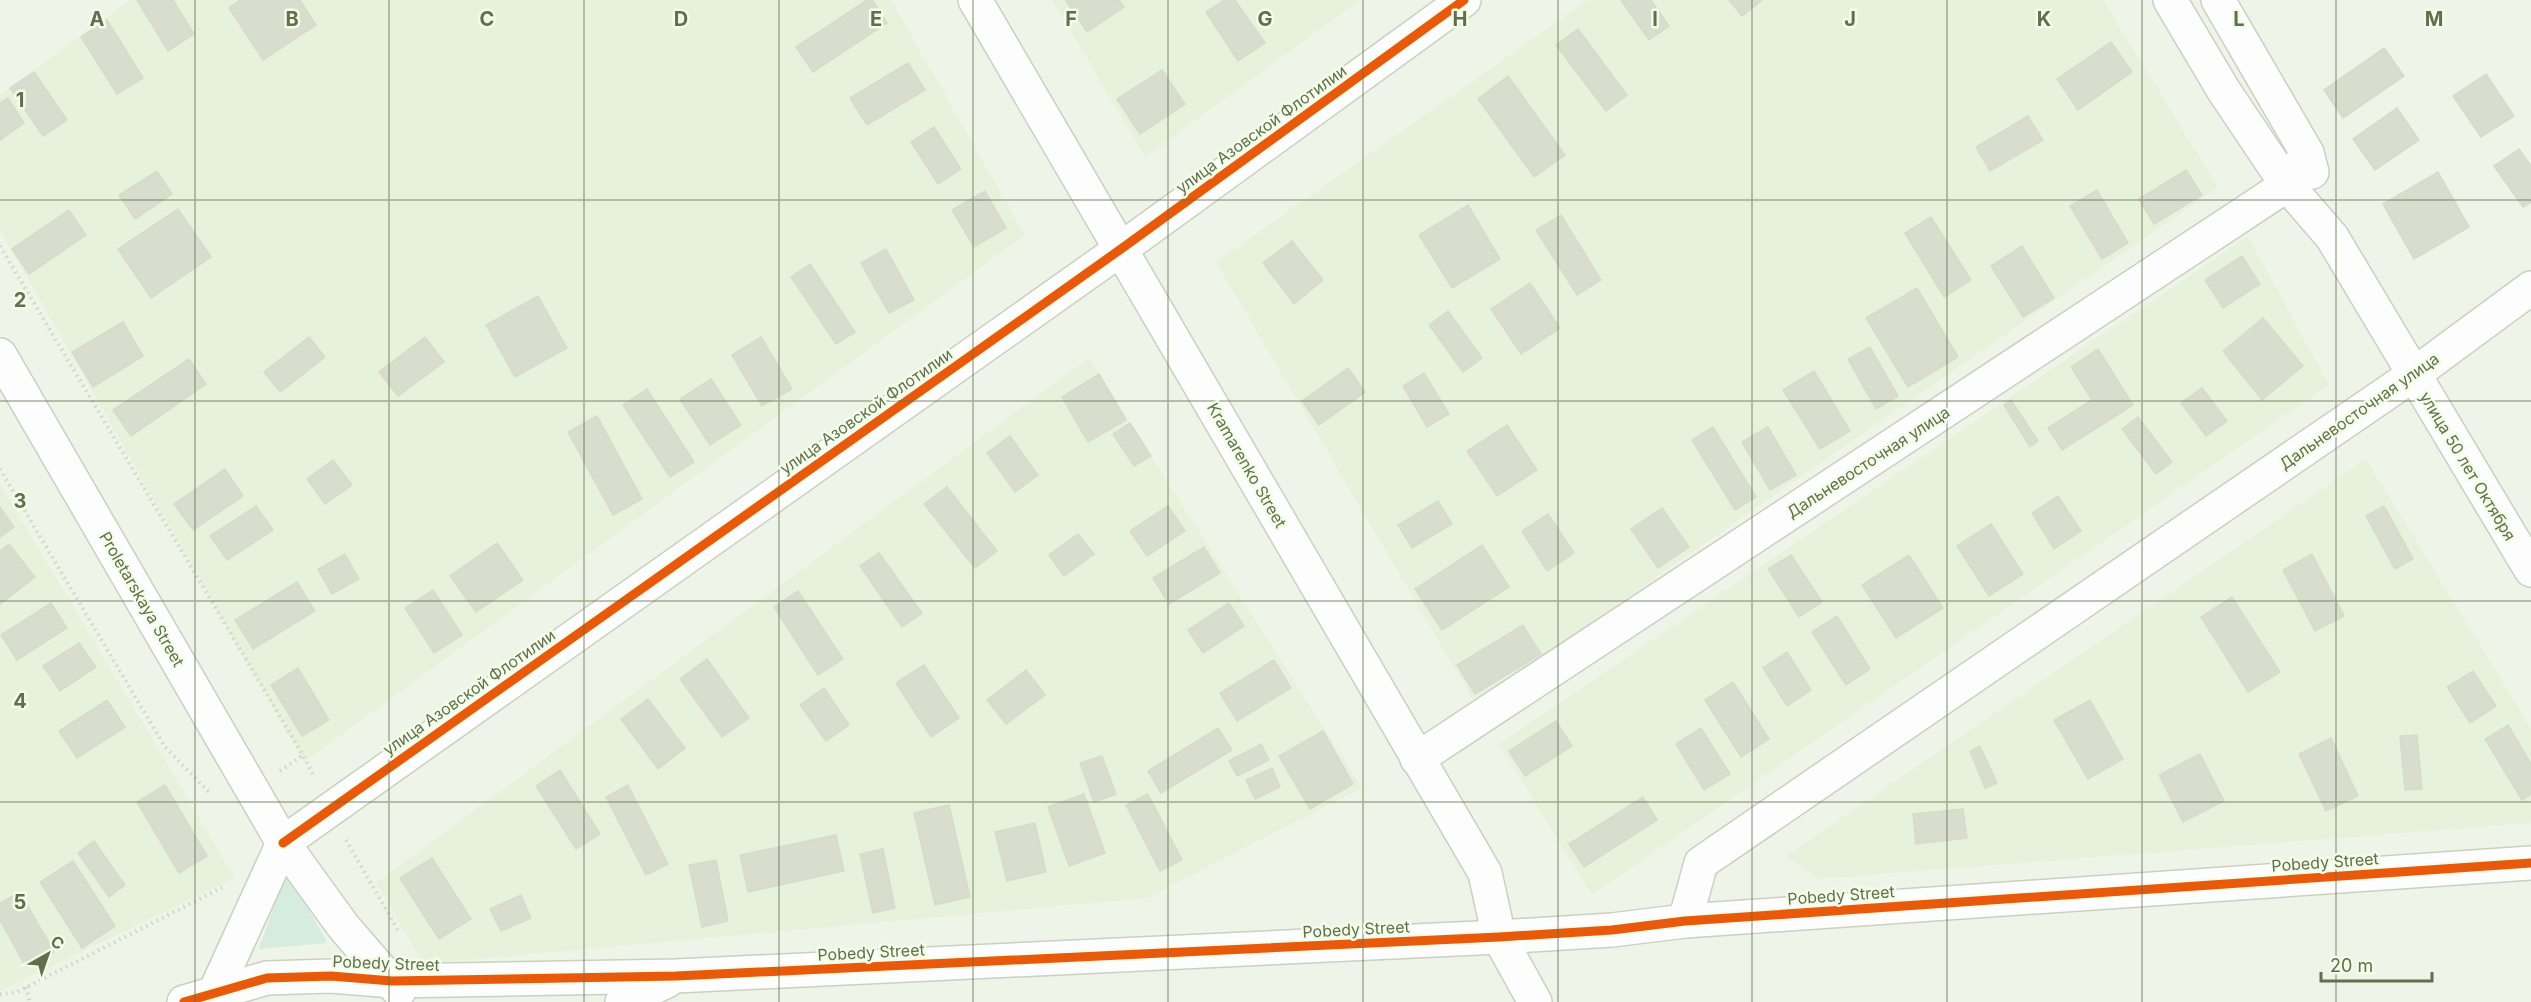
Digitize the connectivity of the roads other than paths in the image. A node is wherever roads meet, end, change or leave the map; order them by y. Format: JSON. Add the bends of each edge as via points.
{"nodes":[{"id":1,"x":975,"y":0,"type":"edge"},
{"id":2,"x":1464,"y":0,"type":"edge"},
{"id":3,"x":2170,"y":0,"type":"edge"},
{"id":4,"x":2218,"y":0,"type":"edge"},
{"id":5,"x":2307,"y":153,"type":"junction"},
{"id":6,"x":2288,"y":185,"type":"junction"},
{"id":7,"x":2332,"y":237,"type":"junction"},
{"id":8,"x":1121,"y":249,"type":"junction"},
{"id":9,"x":2531,"y":288,"type":"edge"},
{"id":10,"x":0,"y":355,"type":"edge"},
{"id":11,"x":2413,"y":375,"type":"junction"},
{"id":12,"x":2531,"y":570,"type":"edge"},
{"id":13,"x":1417,"y":759,"type":"junction"},
{"id":14,"x":283,"y":843,"type":"junction"},
{"id":15,"x":2531,"y":863,"type":"edge"},
{"id":16,"x":1685,"y":921,"type":"junction"},
{"id":17,"x":1499,"y":938,"type":"junction"},
{"id":18,"x":676,"y":976,"type":"junction"},
{"id":19,"x":400,"y":992,"type":"edge"},
{"id":20,"x":200,"y":999,"type":"edge"},
{"id":21,"x":622,"y":1002,"type":"edge"},
{"id":22,"x":1535,"y":1002,"type":"edge"}],
"edges":[{"from":1,"to":8,"type":"street","name":"Kramarenko Street"},
{"from":2,"to":8,"type":"street","name":"улица Азовской Флотилии"},
{"from":3,"to":6,"type":"street","name":"улица 50 лет Октября","via":[[2224,91]]},
{"from":4,"to":5,"type":"street","name":"улица 50 лет Октября"},
{"from":5,"to":6,"type":"street","name":"Дальневосточная улица"},
{"from":5,"to":7,"type":"street","name":"улица 50 лет Октября"},
{"from":6,"to":7,"type":"street","name":"улица 50 лет Октября"},
{"from":6,"to":13,"type":"street","name":"Дальневосточная улица"},
{"from":7,"to":11,"type":"street","name":"улица 50 лет Октября"},
{"from":8,"to":13,"type":"street","name":"Kramarenko Street"},
{"from":8,"to":14,"type":"street","name":"улица Азовской Флотилии"},
{"from":9,"to":11,"type":"street","name":"Дальневосточная улица"},
{"from":10,"to":14,"type":"street","name":"Proletarskaya Street"},
{"from":11,"to":12,"type":"street","name":"улица 50 лет Октября"},
{"from":11,"to":16,"type":"street","name":"Дальневосточная улица","via":[[1701,863]]},
{"from":13,"to":17,"type":"street","name":"Kramarenko Street","via":[[1485,873]]},
{"from":14,"to":19,"type":"street","name":"Proletarskaya Street","via":[[343,926]]},
{"from":14,"to":20,"type":"street"},
{"from":15,"to":16,"type":"street","name":"Pobedy Street"},
{"from":16,"to":17,"type":"street","name":"Pobedy Street"},
{"from":17,"to":18,"type":"street","name":"Pobedy Street"},
{"from":17,"to":22,"type":"street","name":"Kramarenko Street"},
{"from":18,"to":19,"type":"street","name":"Pobedy Street"},
{"from":18,"to":21,"type":"street","name":"Pobedy Street"},
{"from":19,"to":20,"type":"street","name":"Pobedy Street","via":[[331,976],[267,978]]}]}
